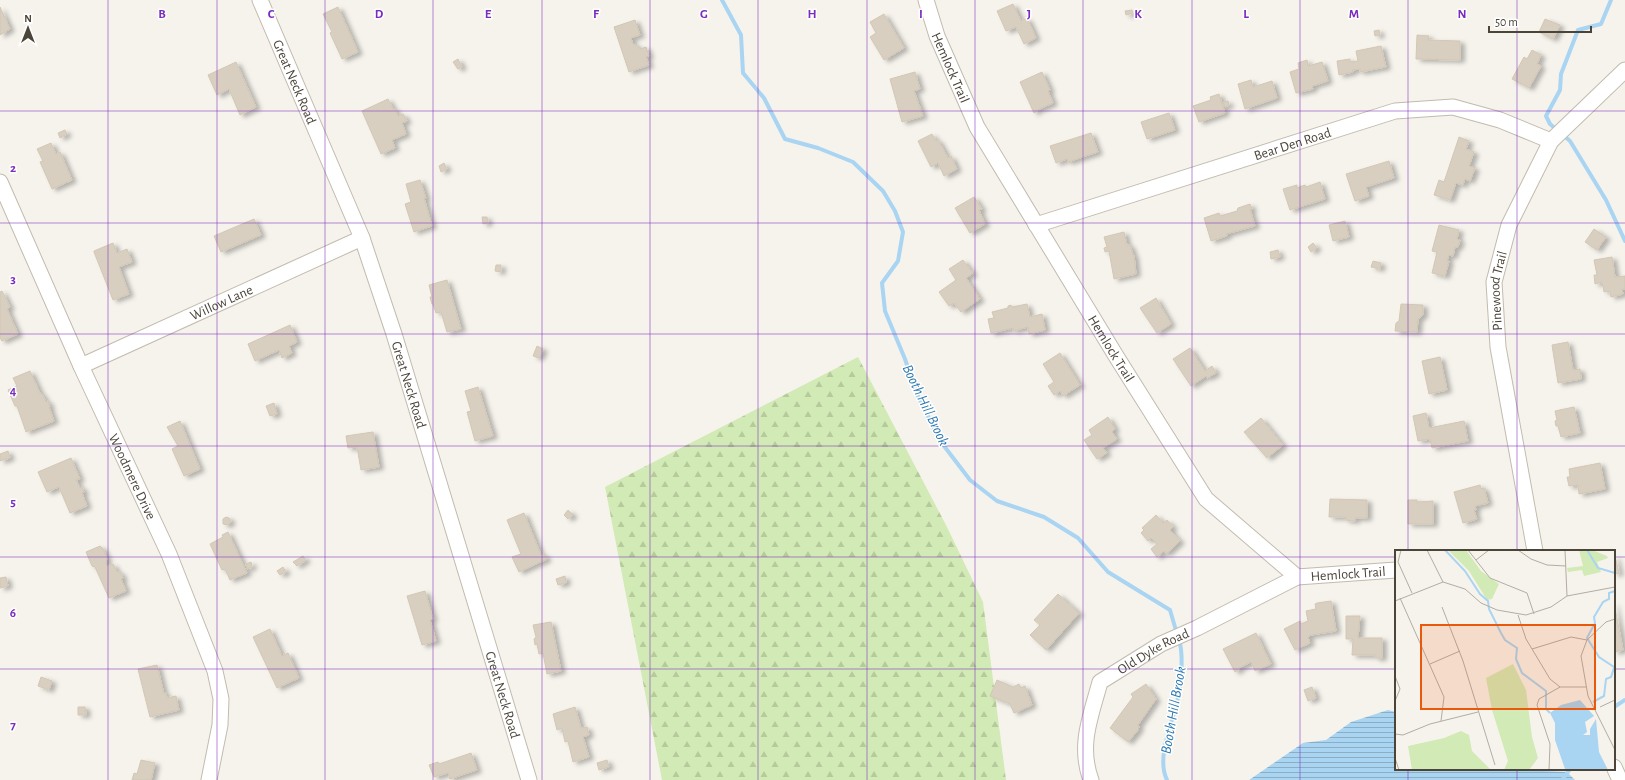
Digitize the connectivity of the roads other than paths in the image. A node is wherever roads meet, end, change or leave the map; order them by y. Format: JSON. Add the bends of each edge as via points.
{"nodes":[{"id":1,"x":260,"y":0,"type":"edge"},
{"id":2,"x":926,"y":0,"type":"edge"},
{"id":3,"x":1625,"y":70,"type":"edge"},
{"id":4,"x":1557,"y":134,"type":"junction"},
{"id":5,"x":0,"y":182,"type":"edge"},
{"id":6,"x":1036,"y":225,"type":"junction"},
{"id":7,"x":362,"y":238,"type":"junction"},
{"id":8,"x":81,"y":366,"type":"junction"},
{"id":9,"x":1535,"y":550,"type":"edge"},
{"id":10,"x":1395,"y":570,"type":"edge"},
{"id":11,"x":1296,"y":576,"type":"junction"},
{"id":12,"x":1615,"y":769,"type":"edge"},
{"id":13,"x":209,"y":780,"type":"edge"},
{"id":14,"x":529,"y":780,"type":"edge"},
{"id":15,"x":1091,"y":780,"type":"edge"},
{"id":16,"x":1620,"y":780,"type":"edge"}],
"edges":[{"from":1,"to":7,"type":"street","name":"Great Neck Road"},
{"from":2,"to":6,"type":"street","name":"Hemlock Trail","via":[[937,36],[977,127]]},
{"from":3,"to":4,"type":"street","name":"Pinewood Trail"},
{"from":4,"to":6,"type":"street","name":"Bear Den Road","via":[[1454,107],[1394,111]]},
{"from":4,"to":9,"type":"street","name":"Pinewood Trail","via":[[1509,225],[1494,282],[1498,347]]},
{"from":5,"to":8,"type":"street","name":"Woodmere Drive"},
{"from":6,"to":11,"type":"street","name":"Hemlock Trail","via":[[1206,499]]},
{"from":7,"to":8,"type":"street","name":"Willow Lane"},
{"from":7,"to":14,"type":"street","name":"Great Neck Road","via":[[397,341]]},
{"from":8,"to":13,"type":"street","name":"Woodmere Drive","via":[[169,554],[215,671],[221,699],[220,725]]},
{"from":10,"to":11,"type":"street","name":"Hemlock Trail"},
{"from":11,"to":15,"type":"street","name":"Old Dyke Road","via":[[1161,644],[1100,682],[1084,741],[1086,768]]},
{"from":12,"to":16,"type":"street"}]}
